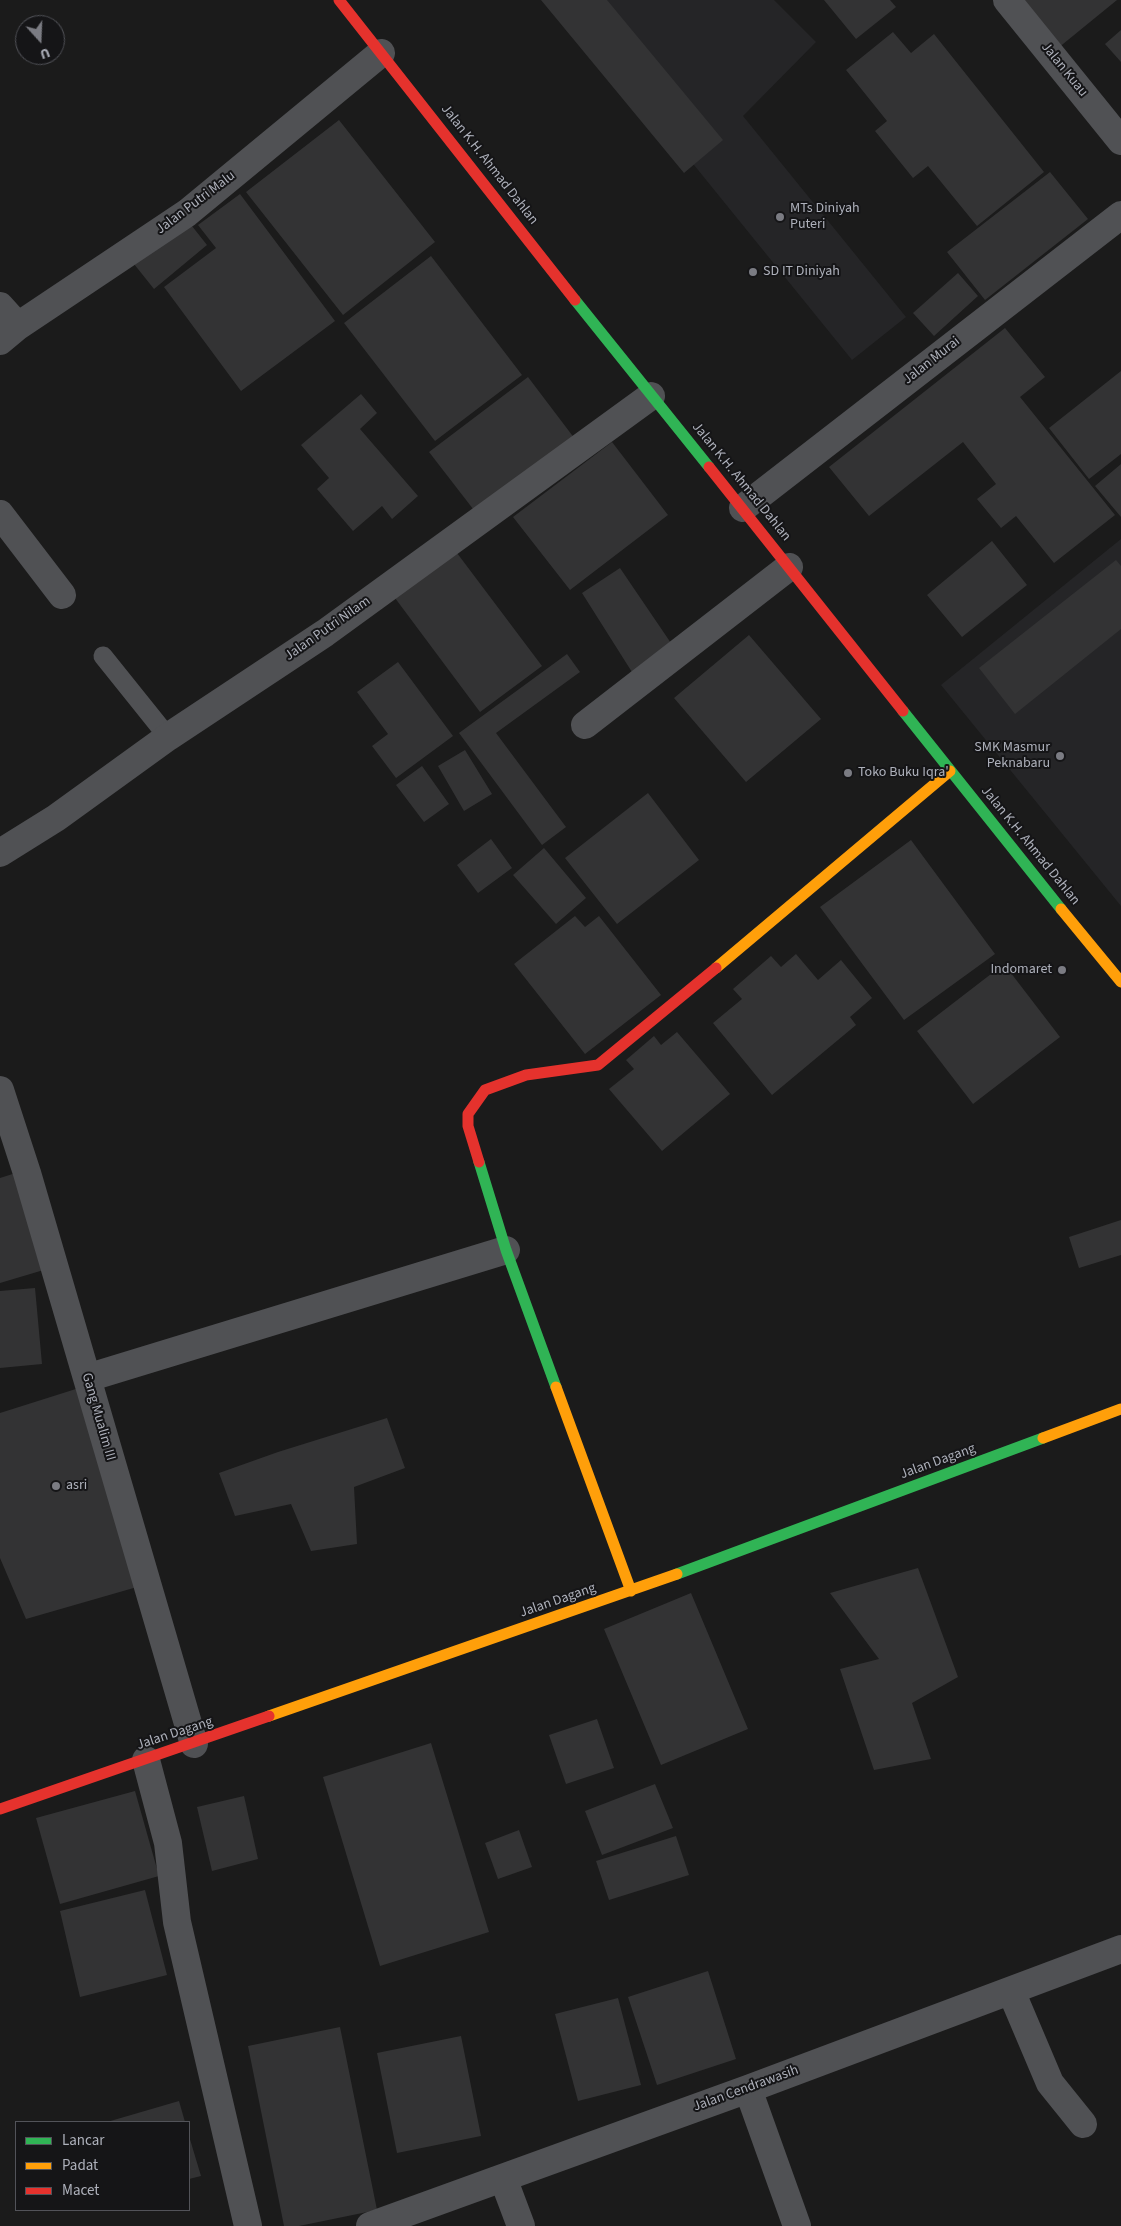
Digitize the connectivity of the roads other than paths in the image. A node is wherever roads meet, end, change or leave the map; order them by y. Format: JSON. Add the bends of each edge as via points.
{"nodes":[{"id":1,"x":339,"y":0,"type":"edge"},
{"id":2,"x":1007,"y":0,"type":"edge"},
{"id":3,"x":382,"y":53,"type":"junction"},
{"id":4,"x":1121,"y":141,"type":"edge"},
{"id":5,"x":1121,"y":215,"type":"edge"},
{"id":6,"x":0,"y":306,"type":"edge"},
{"id":7,"x":9,"y":334,"type":"edge"},
{"id":8,"x":651,"y":396,"type":"junction"},
{"id":9,"x":743,"y":508,"type":"junction"},
{"id":10,"x":0,"y":514,"type":"edge"},
{"id":11,"x":790,"y":567,"type":"junction"},
{"id":12,"x":62,"y":595,"type":"dead end"},
{"id":13,"x":103,"y":656,"type":"dead end"},
{"id":14,"x":585,"y":725,"type":"dead end"},
{"id":15,"x":168,"y":737,"type":"junction"},
{"id":16,"x":950,"y":771,"type":"junction"},
{"id":17,"x":0,"y":853,"type":"edge"},
{"id":18,"x":1121,"y":982,"type":"edge"},
{"id":19,"x":0,"y":1090,"type":"edge"},
{"id":20,"x":7,"y":1138,"type":"edge"},
{"id":21,"x":506,"y":1250,"type":"junction"},
{"id":22,"x":87,"y":1378,"type":"junction"},
{"id":23,"x":1121,"y":1409,"type":"edge"},
{"id":24,"x":631,"y":1591,"type":"junction"},
{"id":25,"x":194,"y":1744,"type":"junction"},
{"id":26,"x":146,"y":1760,"type":"junction"},
{"id":27,"x":0,"y":1810,"type":"edge"},
{"id":28,"x":1121,"y":1949,"type":"edge"},
{"id":29,"x":1012,"y":1991,"type":"junction"},
{"id":30,"x":748,"y":2089,"type":"junction"},
{"id":31,"x":1083,"y":2124,"type":"dead end"},
{"id":32,"x":503,"y":2178,"type":"junction"},
{"id":33,"x":248,"y":2226,"type":"edge"},
{"id":34,"x":370,"y":2226,"type":"edge"},
{"id":35,"x":521,"y":2226,"type":"edge"},
{"id":36,"x":797,"y":2226,"type":"edge"}],
"edges":[{"from":1,"to":3,"type":"street","name":"Jalan K.H. Ahmad Dahlan"},
{"from":2,"to":4,"type":"street","name":"Jalan Kuau"},
{"from":3,"to":7,"type":"street","name":"Jalan Putri Malu","via":[[187,213]]},
{"from":3,"to":8,"type":"street","name":"Jalan K.H. Ahmad Dahlan"},
{"from":5,"to":9,"type":"street","name":"Jalan Murai"},
{"from":6,"to":7,"type":"street"},
{"from":8,"to":9,"type":"street","name":"Jalan K.H. Ahmad Dahlan"},
{"from":8,"to":15,"type":"street","name":"Jalan Putri Nilam","via":[[325,632]]},
{"from":9,"to":11,"type":"street","name":"Jalan K.H. Ahmad Dahlan"},
{"from":10,"to":12,"type":"street"},
{"from":11,"to":14,"type":"street"},
{"from":11,"to":16,"type":"street","name":"Jalan K.H. Ahmad Dahlan"},
{"from":13,"to":15,"type":"lane"},
{"from":15,"to":17,"type":"street","name":"Jalan Putri Nilam","via":[[56,818]]},
{"from":16,"to":18,"type":"street","name":"Jalan K.H. Ahmad Dahlan"},
{"from":16,"to":21,"type":"street","via":[[610,1057],[581,1070],[526,1074],[485,1090],[468,1114],[468,1126]]},
{"from":19,"to":20,"type":"street","name":"Gang Mualim III"},
{"from":20,"to":22,"type":"street","name":"Gang Mualim III"},
{"from":21,"to":22,"type":"street"},
{"from":21,"to":24,"type":"street"},
{"from":22,"to":25,"type":"street","name":"Gang Mualim III"},
{"from":23,"to":24,"type":"street","name":"Jalan Dagang"},
{"from":24,"to":25,"type":"street","name":"Jalan Dagang"},
{"from":25,"to":26,"type":"street","name":"Jalan Dagang"},
{"from":26,"to":27,"type":"street","name":"Jalan Dagang"},
{"from":26,"to":33,"type":"street","via":[[168,1843],[177,1922]]},
{"from":28,"to":29,"type":"street","name":"Jalan Cendrawasih"},
{"from":29,"to":30,"type":"street","name":"Jalan Cendrawasih"},
{"from":29,"to":31,"type":"street","via":[[1050,2083]]},
{"from":30,"to":32,"type":"street","name":"Jalan Cendrawasih"},
{"from":30,"to":36,"type":"street"},
{"from":32,"to":34,"type":"street","name":"Jalan Cendrawasih"},
{"from":32,"to":35,"type":"street"}]}
